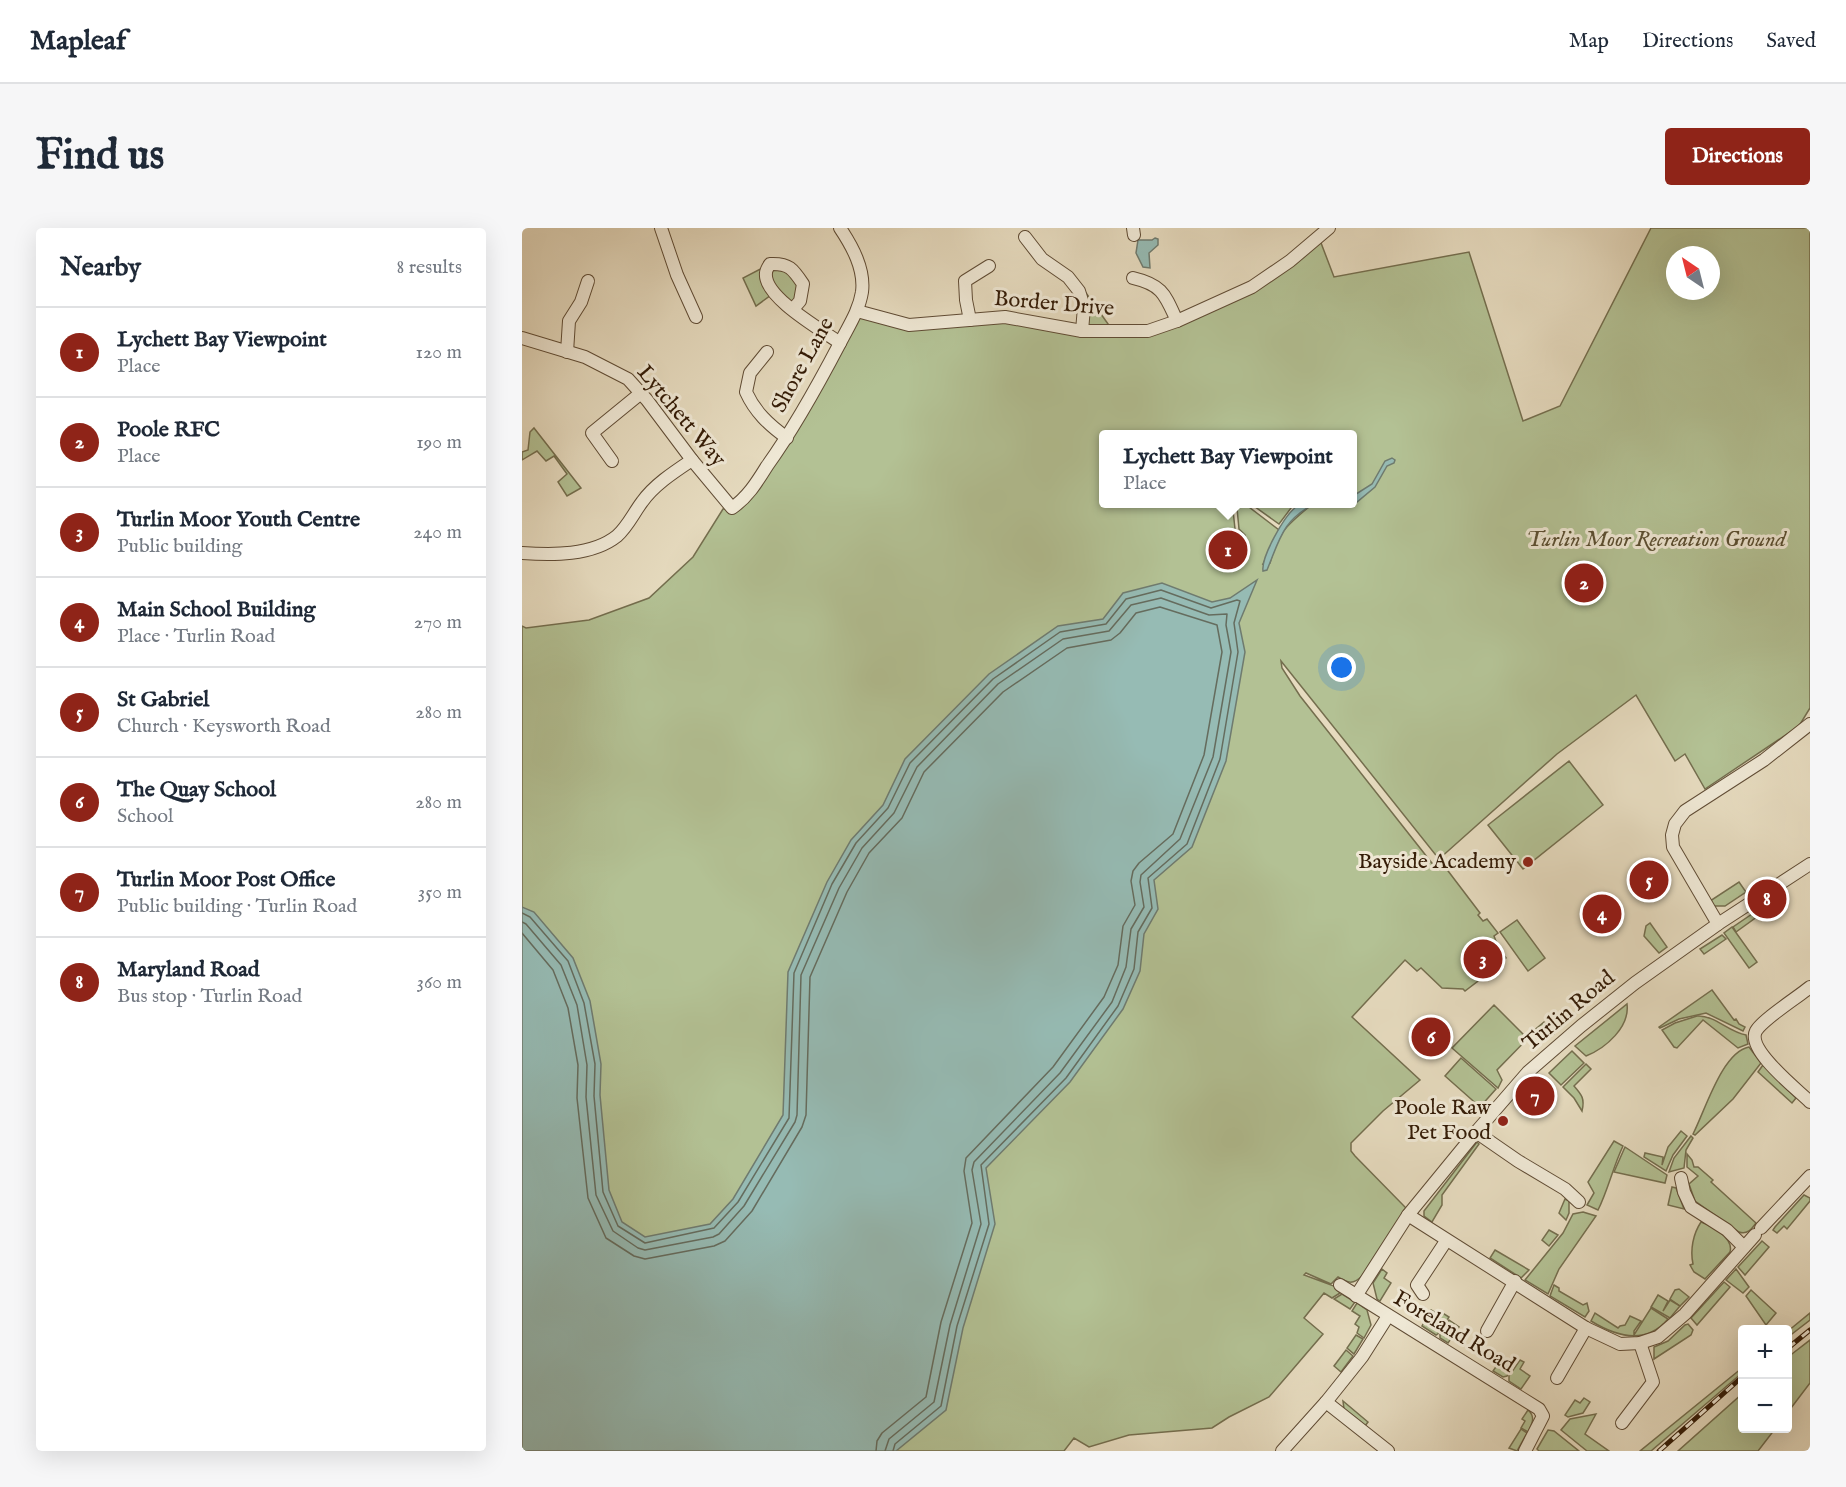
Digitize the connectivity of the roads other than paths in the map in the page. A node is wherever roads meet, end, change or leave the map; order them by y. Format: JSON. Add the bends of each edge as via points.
{"nodes":[{"id":1,"x":662,"y":228,"type":"edge"},
{"id":2,"x":1329,"y":228,"type":"edge"},
{"id":3,"x":846,"y":230,"type":"edge"},
{"id":4,"x":1025,"y":237,"type":"dead end"},
{"id":5,"x":989,"y":266,"type":"dead end"},
{"id":6,"x":1133,"y":278,"type":"dead end"},
{"id":7,"x":588,"y":281,"type":"dead end"},
{"id":8,"x":793,"y":309,"type":"dead end"},
{"id":9,"x":857,"y":311,"type":"junction"},
{"id":10,"x":696,"y":317,"type":"dead end"},
{"id":11,"x":970,"y":320,"type":"junction"},
{"id":12,"x":1177,"y":321,"type":"junction"},
{"id":13,"x":1082,"y":331,"type":"junction"},
{"id":14,"x":522,"y":338,"type":"edge"},
{"id":15,"x":840,"y":343,"type":"junction"},
{"id":16,"x":567,"y":352,"type":"junction"},
{"id":17,"x":767,"y":352,"type":"dead end"},
{"id":18,"x":641,"y":393,"type":"junction"},
{"id":19,"x":787,"y":438,"type":"junction"},
{"id":20,"x":692,"y":460,"type":"junction"},
{"id":21,"x":612,"y":461,"type":"dead end"},
{"id":22,"x":732,"y":508,"type":"joint"},
{"id":23,"x":522,"y":553,"type":"edge"},
{"id":24,"x":1810,"y":724,"type":"edge"},
{"id":25,"x":1810,"y":864,"type":"edge"},
{"id":26,"x":1718,"y":924,"type":"junction"},
{"id":27,"x":1810,"y":987,"type":"edge"},
{"id":28,"x":1810,"y":1102,"type":"edge"},
{"id":29,"x":1476,"y":1132,"type":"junction"},
{"id":30,"x":1810,"y":1176,"type":"edge"},
{"id":31,"x":1681,"y":1178,"type":"dead end"},
{"id":32,"x":1579,"y":1202,"type":"dead end"},
{"id":33,"x":1408,"y":1215,"type":"junction"},
{"id":34,"x":1446,"y":1240,"type":"junction"},
{"id":35,"x":1744,"y":1247,"type":"junction"},
{"id":36,"x":1515,"y":1281,"type":"junction"},
{"id":37,"x":1340,"y":1285,"type":"dead end"},
{"id":38,"x":1415,"y":1288,"type":"dead end"},
{"id":39,"x":1356,"y":1296,"type":"junction"},
{"id":40,"x":1388,"y":1316,"type":"junction"},
{"id":41,"x":1586,"y":1328,"type":"junction"},
{"id":42,"x":1487,"y":1331,"type":"dead end"},
{"id":43,"x":1640,"y":1343,"type":"junction"},
{"id":44,"x":1557,"y":1378,"type":"dead end"},
{"id":45,"x":1326,"y":1402,"type":"junction"},
{"id":46,"x":1622,"y":1423,"type":"dead end"},
{"id":47,"x":1282,"y":1451,"type":"edge"},
{"id":48,"x":1388,"y":1451,"type":"edge"},
{"id":49,"x":1525,"y":1451,"type":"edge"}],
"edges":[{"from":1,"to":10,"type":"street"},
{"from":2,"to":12,"type":"street","name":"Border Drive","via":[[1252,287]]},
{"from":3,"to":9,"type":"street","name":"Shore Lane","via":[[862,277]]},
{"from":4,"to":13,"type":"street","via":[[1042,259],[1068,277],[1079,291],[1084,307]]},
{"from":5,"to":11,"type":"street","via":[[965,281]]},
{"from":6,"to":12,"type":"street","via":[[1160,289]]},
{"from":7,"to":16,"type":"street","via":[[569,321]]},
{"from":8,"to":15,"type":"street"},
{"from":9,"to":11,"type":"street","name":"Border Drive","via":[[909,325]]},
{"from":9,"to":15,"type":"street","name":"Shore Lane"},
{"from":11,"to":13,"type":"street","name":"Border Drive","via":[[1005,317]]},
{"from":12,"to":13,"type":"street","name":"Border Drive","via":[[1148,331]]},
{"from":14,"to":16,"type":"street","name":"Lytchett Way"},
{"from":15,"to":19,"type":"street","name":"Shore Lane"},
{"from":16,"to":18,"type":"street","name":"Lytchett Way","via":[[628,379]]},
{"from":17,"to":19,"type":"street","via":[[750,373],[746,392],[759,414]]},
{"from":18,"to":20,"type":"street","name":"Lytchett Way"},
{"from":18,"to":21,"type":"street","via":[[592,433]]},
{"from":19,"to":22,"type":"street","name":"Shore Lane","via":[[744,500]]},
{"from":20,"to":22,"type":"street","name":"Lytchett Way"},
{"from":20,"to":23,"type":"street","via":[[649,494],[628,524],[600,546]]},
{"from":24,"to":26,"type":"street","via":[[1764,760],[1685,811],[1675,824],[1673,847]]},
{"from":25,"to":26,"type":"street","name":"Turlin Road"},
{"from":26,"to":29,"type":"street","name":"Turlin Road","via":[[1635,983],[1550,1052],[1528,1071]]},
{"from":27,"to":28,"type":"street","via":[[1758,1028],[1754,1039],[1762,1055]]},
{"from":29,"to":32,"type":"street"},
{"from":29,"to":33,"type":"street","name":"Turlin Road"},
{"from":30,"to":35,"type":"street"},
{"from":31,"to":35,"type":"street","via":[[1691,1207],[1727,1230]]},
{"from":33,"to":34,"type":"street"},
{"from":33,"to":39,"type":"street","name":"Turlin Road"},
{"from":34,"to":36,"type":"street"},
{"from":34,"to":38,"type":"street"},
{"from":35,"to":43,"type":"street","via":[[1674,1325]]},
{"from":36,"to":41,"type":"street"},
{"from":36,"to":42,"type":"street"},
{"from":37,"to":39,"type":"street","name":"Foreland Road"},
{"from":39,"to":40,"type":"street","name":"Foreland Road"},
{"from":40,"to":45,"type":"street"},
{"from":40,"to":49,"type":"street","name":"Foreland Road","via":[[1539,1408],[1543,1416]]},
{"from":41,"to":43,"type":"street","via":[[1620,1344]]},
{"from":41,"to":44,"type":"street"},
{"from":43,"to":46,"type":"street","via":[[1653,1382]]},
{"from":45,"to":47,"type":"street"},
{"from":45,"to":48,"type":"street"}]}
